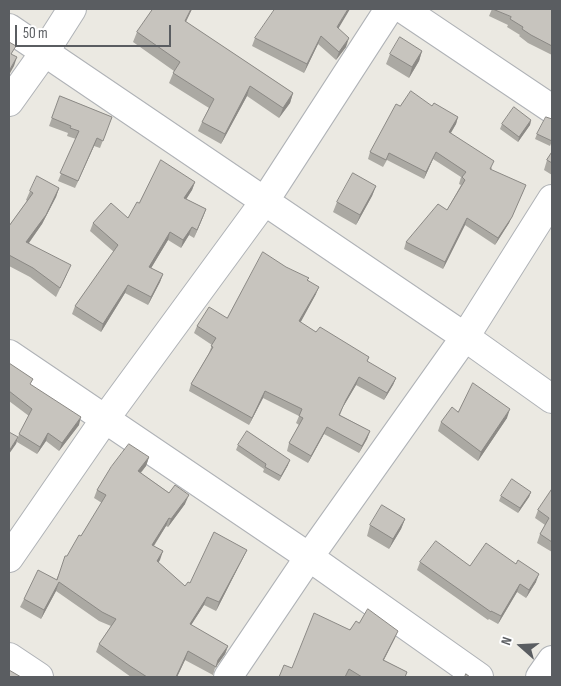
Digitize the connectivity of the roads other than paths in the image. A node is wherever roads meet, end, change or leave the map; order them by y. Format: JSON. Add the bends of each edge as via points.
{"nodes":[{"id":1,"x":72,"y":9,"type":"edge"},
{"id":2,"x":389,"y":9,"type":"edge"},
{"id":3,"x":403,"y":9,"type":"edge"},
{"id":4,"x":9,"y":28,"type":"edge"},
{"id":5,"x":44,"y":53,"type":"junction"},
{"id":6,"x":9,"y":102,"type":"edge"},
{"id":7,"x":552,"y":109,"type":"edge"},
{"id":8,"x":552,"y":199,"type":"edge"},
{"id":9,"x":264,"y":202,"type":"junction"},
{"id":10,"x":464,"y":337,"type":"junction"},
{"id":11,"x":9,"y":354,"type":"edge"},
{"id":12,"x":552,"y":399,"type":"edge"},
{"id":13,"x":105,"y":419,"type":"junction"},
{"id":14,"x":309,"y":557,"type":"junction"},
{"id":15,"x":9,"y":558,"type":"edge"},
{"id":16,"x":9,"y":657,"type":"edge"},
{"id":17,"x":552,"y":660,"type":"edge"},
{"id":18,"x":39,"y":677,"type":"edge"},
{"id":19,"x":228,"y":677,"type":"edge"},
{"id":20,"x":480,"y":677,"type":"edge"},
{"id":21,"x":540,"y":677,"type":"edge"}],
"edges":[{"from":1,"to":5,"type":"street"},
{"from":2,"to":9,"type":"street"},
{"from":3,"to":7,"type":"street"},
{"from":4,"to":5,"type":"street"},
{"from":5,"to":6,"type":"street"},
{"from":5,"to":9,"type":"street"},
{"from":8,"to":10,"type":"street"},
{"from":9,"to":10,"type":"street"},
{"from":9,"to":13,"type":"street"},
{"from":10,"to":12,"type":"street"},
{"from":10,"to":14,"type":"street"},
{"from":11,"to":13,"type":"street"},
{"from":13,"to":14,"type":"street"},
{"from":13,"to":15,"type":"street"},
{"from":14,"to":19,"type":"street"},
{"from":14,"to":20,"type":"street"},
{"from":16,"to":18,"type":"street"},
{"from":17,"to":21,"type":"street"}]}
